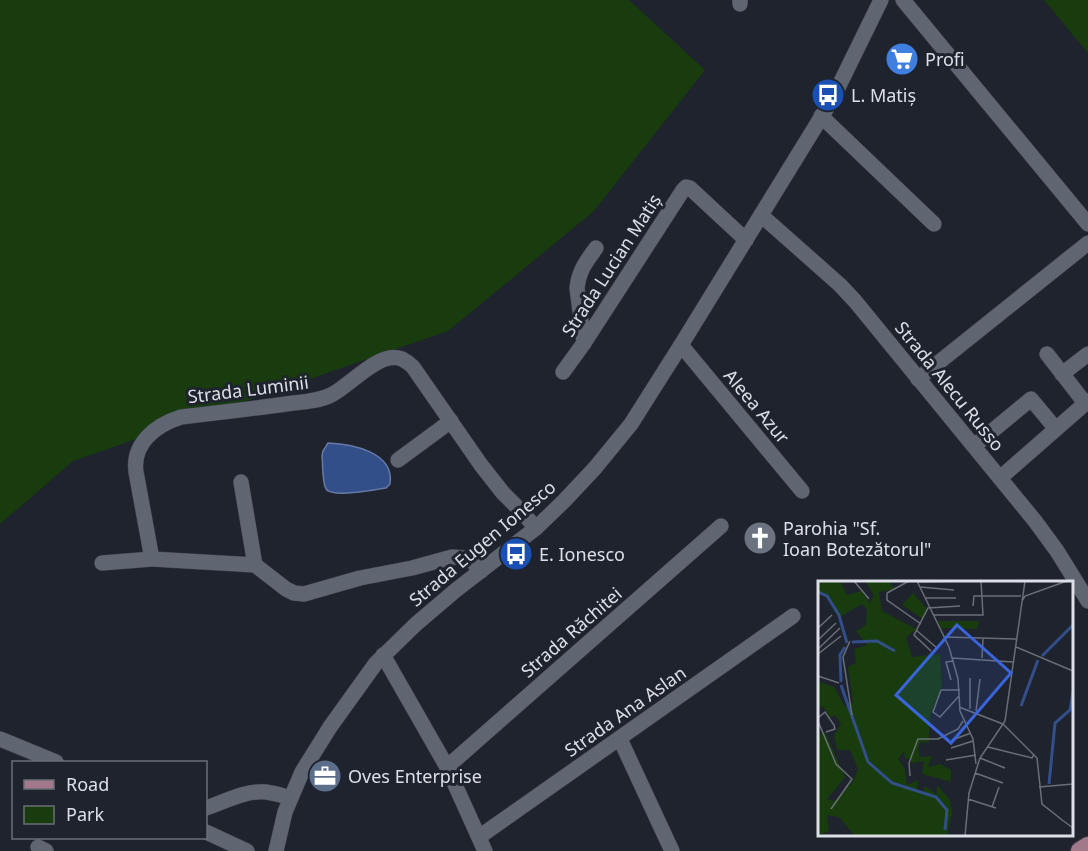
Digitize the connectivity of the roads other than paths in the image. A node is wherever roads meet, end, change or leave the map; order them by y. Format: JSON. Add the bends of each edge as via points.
{"nodes":[{"id":1,"x":881,"y":0,"type":"edge"},
{"id":2,"x":903,"y":0,"type":"edge"},
{"id":3,"x":821,"y":116,"type":"junction"},
{"id":4,"x":761,"y":215,"type":"junction"},
{"id":5,"x":934,"y":224,"type":"dead end"},
{"id":6,"x":1088,"y":224,"type":"edge"},
{"id":7,"x":746,"y":240,"type":"junction"},
{"id":8,"x":1088,"y":243,"type":"edge"},
{"id":9,"x":596,"y":248,"type":"dead end"},
{"id":10,"x":584,"y":343,"type":"junction"},
{"id":11,"x":681,"y":345,"type":"junction"},
{"id":12,"x":1047,"y":354,"type":"dead end"},
{"id":13,"x":1088,"y":354,"type":"edge"},
{"id":14,"x":563,"y":372,"type":"dead end"},
{"id":15,"x":1062,"y":374,"type":"junction"},
{"id":16,"x":918,"y":379,"type":"junction"},
{"id":17,"x":1087,"y":402,"type":"edge"},
{"id":18,"x":451,"y":421,"type":"junction"},
{"id":19,"x":1056,"y":429,"type":"junction"},
{"id":20,"x":974,"y":446,"type":"junction"},
{"id":21,"x":398,"y":460,"type":"dead end"},
{"id":22,"x":1000,"y":478,"type":"junction"},
{"id":23,"x":241,"y":482,"type":"dead end"},
{"id":24,"x":802,"y":491,"type":"dead end"},
{"id":25,"x":721,"y":526,"type":"dead end"},
{"id":26,"x":536,"y":528,"type":"junction"},
{"id":27,"x":152,"y":559,"type":"junction"},
{"id":28,"x":102,"y":563,"type":"dead end"},
{"id":29,"x":255,"y":565,"type":"junction"},
{"id":30,"x":481,"y":571,"type":"junction"},
{"id":31,"x":1088,"y":601,"type":"edge"},
{"id":32,"x":793,"y":616,"type":"dead end"},
{"id":33,"x":383,"y":655,"type":"junction"},
{"id":34,"x":0,"y":739,"type":"edge"},
{"id":35,"x":620,"y":739,"type":"junction"},
{"id":36,"x":54,"y":761,"type":"edge"},
{"id":37,"x":447,"y":767,"type":"junction"},
{"id":38,"x":290,"y":798,"type":"junction"},
{"id":39,"x":207,"y":808,"type":"edge"},
{"id":40,"x":207,"y":832,"type":"edge"},
{"id":41,"x":482,"y":844,"type":"edge"},
{"id":42,"x":1088,"y":846,"type":"edge"},
{"id":43,"x":247,"y":851,"type":"edge"},
{"id":44,"x":276,"y":851,"type":"edge"},
{"id":45,"x":672,"y":851,"type":"edge"},
{"id":46,"x":1080,"y":851,"type":"edge"}],
"edges":[{"from":1,"to":3,"type":"street","name":"Strada Eugen Ionesco"},
{"from":2,"to":6,"type":"street"},
{"from":3,"to":4,"type":"street","name":"Strada Eugen Ionesco"},
{"from":3,"to":5,"type":"street"},
{"from":4,"to":7,"type":"street","name":"Strada Eugen Ionesco"},
{"from":4,"to":16,"type":"street","name":"Strada Alecu Russo","via":[[848,293]]},
{"from":7,"to":10,"type":"street","name":"Strada Lucian Matiș","via":[[686,187]]},
{"from":7,"to":11,"type":"street","name":"Strada Eugen Ionesco"},
{"from":8,"to":16,"type":"street"},
{"from":9,"to":10,"type":"street","via":[[578,280]]},
{"from":10,"to":14,"type":"street","name":"Strada Lucian Matiș"},
{"from":11,"to":24,"type":"street","name":"Aleea Azur"},
{"from":11,"to":26,"type":"street","name":"Strada Eugen Ionesco","via":[[631,424],[595,468]]},
{"from":12,"to":15,"type":"street"},
{"from":13,"to":15,"type":"street"},
{"from":15,"to":17,"type":"street"},
{"from":16,"to":20,"type":"street","name":"Strada Alecu Russo"},
{"from":17,"to":19,"type":"street"},
{"from":18,"to":21,"type":"street"},
{"from":18,"to":26,"type":"street","name":"Strada Luminii","via":[[502,493]]},
{"from":18,"to":27,"type":"street","name":"Strada Luminii","via":[[413,367],[391,357],[377,362],[324,398],[174,419],[149,435],[135,463]]},
{"from":19,"to":20,"type":"street","via":[[1031,399]]},
{"from":19,"to":22,"type":"street"},
{"from":20,"to":22,"type":"street","name":"Strada Alecu Russo"},
{"from":22,"to":31,"type":"street","name":"Strada Alecu Russo","via":[[1051,544]]},
{"from":23,"to":29,"type":"street"},
{"from":25,"to":37,"type":"street","name":"Strada Răchitei"},
{"from":26,"to":30,"type":"street","name":"Strada Eugen Ionesco"},
{"from":27,"to":28,"type":"street"},
{"from":27,"to":29,"type":"street"},
{"from":29,"to":30,"type":"street","via":[[286,589],[304,594],[452,557],[467,558]]},
{"from":30,"to":33,"type":"street","name":"Strada Eugen Ionesco"},
{"from":32,"to":35,"type":"street","name":"Strada Ana Aslan"},
{"from":33,"to":37,"type":"street"},
{"from":33,"to":38,"type":"street","name":"Strada Eugen Ionesco","via":[[317,745]]},
{"from":34,"to":36,"type":"street"},
{"from":35,"to":41,"type":"street","name":"Strada Ana Aslan"},
{"from":35,"to":45,"type":"street"},
{"from":37,"to":41,"type":"street"},
{"from":38,"to":39,"type":"street","via":[[257,792]]},
{"from":38,"to":44,"type":"street","name":"Strada Eugen Ionesco"},
{"from":40,"to":43,"type":"street"},
{"from":42,"to":46,"type":"main road"}]}
